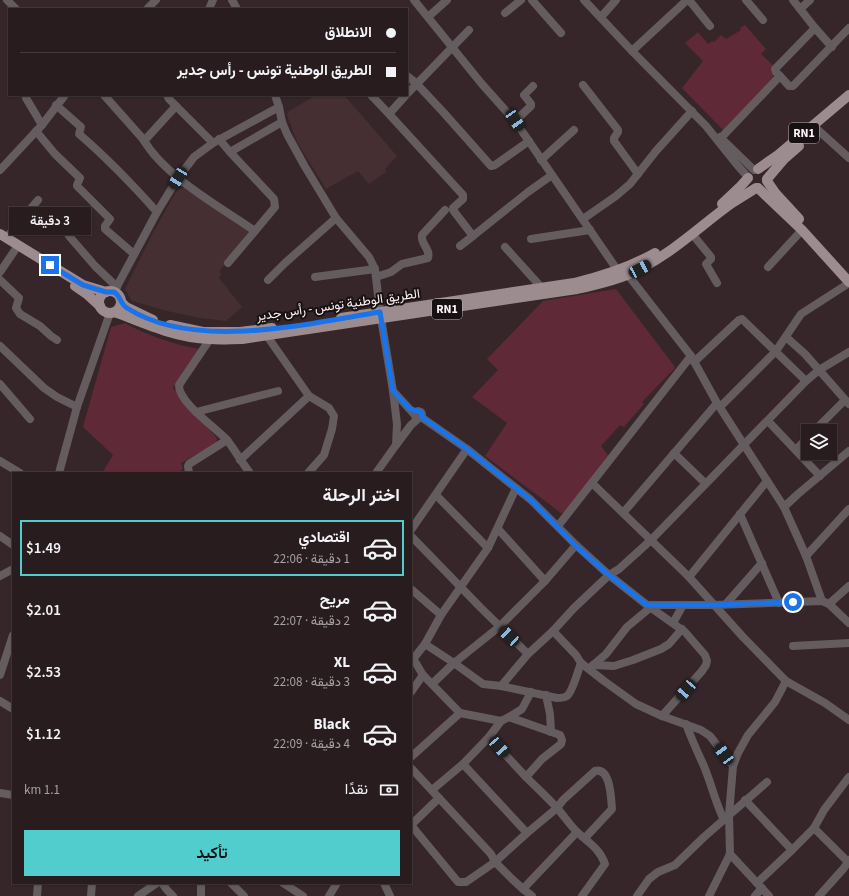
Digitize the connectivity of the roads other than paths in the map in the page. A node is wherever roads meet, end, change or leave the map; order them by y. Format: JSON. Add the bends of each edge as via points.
{"nodes":[{"id":1,"x":7,"y":0,"type":"edge"},
{"id":2,"x":156,"y":0,"type":"edge"},
{"id":3,"x":414,"y":0,"type":"edge"},
{"id":4,"x":447,"y":0,"type":"edge"},
{"id":5,"x":521,"y":0,"type":"edge"},
{"id":6,"x":584,"y":0,"type":"edge"},
{"id":7,"x":616,"y":0,"type":"edge"},
{"id":8,"x":688,"y":0,"type":"edge"},
{"id":9,"x":746,"y":0,"type":"edge"},
{"id":10,"x":793,"y":0,"type":"edge"},
{"id":11,"x":810,"y":0,"type":"edge"},
{"id":12,"x":536,"y":2,"type":"edge"},
{"id":13,"x":15,"y":8,"type":"edge"},
{"id":14,"x":148,"y":8,"type":"edge"},
{"id":15,"x":800,"y":9,"type":"junction"},
{"id":16,"x":505,"y":13,"type":"dead end"},
{"id":17,"x":428,"y":17,"type":"junction"},
{"id":18,"x":601,"y":17,"type":"junction"},
{"id":19,"x":763,"y":20,"type":"dead end"},
{"id":20,"x":710,"y":26,"type":"dead end"},
{"id":21,"x":815,"y":28,"type":"junction"},
{"id":22,"x":849,"y":28,"type":"edge"},
{"id":23,"x":469,"y":30,"type":"dead end"},
{"id":24,"x":561,"y":33,"type":"dead end"},
{"id":25,"x":832,"y":47,"type":"junction"},
{"id":26,"x":452,"y":48,"type":"junction"},
{"id":27,"x":632,"y":52,"type":"junction"},
{"id":28,"x":780,"y":76,"type":"junction"},
{"id":29,"x":408,"y":77,"type":"edge"},
{"id":30,"x":416,"y":83,"type":"junction"},
{"id":31,"x":583,"y":85,"type":"dead end"},
{"id":32,"x":532,"y":86,"type":"dead end"},
{"id":33,"x":408,"y":92,"type":"edge"},
{"id":34,"x":64,"y":96,"type":"edge"},
{"id":35,"x":105,"y":96,"type":"edge"},
{"id":36,"x":168,"y":96,"type":"edge"},
{"id":37,"x":275,"y":96,"type":"edge"},
{"id":38,"x":372,"y":96,"type":"edge"},
{"id":39,"x":404,"y":96,"type":"edge"},
{"id":40,"x":849,"y":96,"type":"edge"},
{"id":41,"x":26,"y":98,"type":"dead end"},
{"id":42,"x":849,"y":104,"type":"edge"},
{"id":43,"x":56,"y":105,"type":"junction"},
{"id":44,"x":176,"y":106,"type":"junction"},
{"id":45,"x":279,"y":107,"type":"junction"},
{"id":46,"x":692,"y":111,"type":"junction"},
{"id":47,"x":389,"y":114,"type":"junction"},
{"id":48,"x":515,"y":120,"type":"junction"},
{"id":49,"x":282,"y":122,"type":"junction"},
{"id":50,"x":42,"y":125,"type":"junction"},
{"id":51,"x":574,"y":130,"type":"dead end"},
{"id":52,"x":818,"y":130,"type":"junction"},
{"id":53,"x":36,"y":131,"type":"junction"},
{"id":54,"x":720,"y":140,"type":"junction"},
{"id":55,"x":144,"y":141,"type":"junction"},
{"id":56,"x":216,"y":141,"type":"junction"},
{"id":57,"x":529,"y":141,"type":"junction"},
{"id":58,"x":230,"y":152,"type":"junction"},
{"id":59,"x":849,"y":158,"type":"edge"},
{"id":60,"x":541,"y":160,"type":"junction"},
{"id":61,"x":0,"y":170,"type":"edge"},
{"id":62,"x":752,"y":173,"type":"junction"},
{"id":63,"x":638,"y":174,"type":"junction"},
{"id":64,"x":552,"y":175,"type":"junction"},
{"id":65,"x":178,"y":178,"type":"junction"},
{"id":66,"x":767,"y":180,"type":"junction"},
{"id":67,"x":757,"y":188,"type":"junction"},
{"id":68,"x":38,"y":200,"type":"dead end"},
{"id":69,"x":445,"y":210,"type":"dead end"},
{"id":70,"x":157,"y":212,"type":"junction"},
{"id":71,"x":336,"y":218,"type":"junction"},
{"id":72,"x":583,"y":219,"type":"junction"},
{"id":73,"x":590,"y":230,"type":"junction"},
{"id":74,"x":802,"y":230,"type":"junction"},
{"id":75,"x":255,"y":231,"type":"junction"},
{"id":76,"x":693,"y":235,"type":"junction"},
{"id":77,"x":69,"y":236,"type":"dead end"},
{"id":78,"x":473,"y":236,"type":"junction"},
{"id":79,"x":2,"y":238,"type":"edge"},
{"id":80,"x":531,"y":239,"type":"dead end"},
{"id":81,"x":460,"y":246,"type":"dead end"},
{"id":82,"x":505,"y":247,"type":"dead end"},
{"id":83,"x":15,"y":250,"type":"junction"},
{"id":84,"x":134,"y":254,"type":"junction"},
{"id":85,"x":228,"y":263,"type":"dead end"},
{"id":86,"x":768,"y":267,"type":"dead end"},
{"id":87,"x":0,"y":272,"type":"edge"},
{"id":88,"x":375,"y":273,"type":"junction"},
{"id":89,"x":623,"y":273,"type":"junction"},
{"id":90,"x":314,"y":277,"type":"dead end"},
{"id":91,"x":0,"y":280,"type":"edge"},
{"id":92,"x":268,"y":280,"type":"dead end"},
{"id":93,"x":849,"y":281,"type":"edge"},
{"id":94,"x":717,"y":283,"type":"dead end"},
{"id":95,"x":541,"y":287,"type":"junction"},
{"id":96,"x":112,"y":290,"type":"junction"},
{"id":97,"x":121,"y":302,"type":"junction"},
{"id":98,"x":100,"y":306,"type":"junction"},
{"id":99,"x":112,"y":312,"type":"junction"},
{"id":100,"x":380,"y":315,"type":"junction"},
{"id":101,"x":267,"y":336,"type":"junction"},
{"id":102,"x":786,"y":337,"type":"junction"},
{"id":103,"x":57,"y":340,"type":"dead end"},
{"id":104,"x":210,"y":340,"type":"junction"},
{"id":105,"x":0,"y":346,"type":"edge"},
{"id":106,"x":776,"y":351,"type":"junction"},
{"id":107,"x":849,"y":352,"type":"edge"},
{"id":108,"x":693,"y":359,"type":"junction"},
{"id":109,"x":819,"y":370,"type":"junction"},
{"id":110,"x":806,"y":381,"type":"junction"},
{"id":111,"x":0,"y":384,"type":"edge"},
{"id":112,"x":278,"y":391,"type":"dead end"},
{"id":113,"x":393,"y":391,"type":"junction"},
{"id":114,"x":309,"y":396,"type":"junction"},
{"id":115,"x":847,"y":402,"type":"edge"},
{"id":116,"x":718,"y":405,"type":"junction"},
{"id":117,"x":77,"y":407,"type":"junction"},
{"id":118,"x":196,"y":412,"type":"junction"},
{"id":119,"x":416,"y":414,"type":"junction"},
{"id":120,"x":30,"y":419,"type":"dead end"},
{"id":121,"x":768,"y":421,"type":"junction"},
{"id":122,"x":822,"y":424,"type":"edge"},
{"id":123,"x":227,"y":440,"type":"junction"},
{"id":124,"x":744,"y":443,"type":"junction"},
{"id":125,"x":396,"y":445,"type":"junction"},
{"id":126,"x":801,"y":445,"type":"edge"},
{"id":127,"x":467,"y":449,"type":"junction"},
{"id":128,"x":796,"y":450,"type":"junction"},
{"id":129,"x":849,"y":451,"type":"edge"},
{"id":130,"x":674,"y":453,"type":"junction"},
{"id":131,"x":240,"y":460,"type":"junction"},
{"id":132,"x":0,"y":461,"type":"edge"},
{"id":133,"x":18,"y":472,"type":"edge"},
{"id":134,"x":59,"y":472,"type":"edge"},
{"id":135,"x":189,"y":472,"type":"edge"},
{"id":136,"x":249,"y":472,"type":"edge"},
{"id":137,"x":309,"y":472,"type":"edge"},
{"id":138,"x":377,"y":472,"type":"edge"},
{"id":139,"x":820,"y":476,"type":"junction"},
{"id":140,"x":767,"y":481,"type":"junction"},
{"id":141,"x":592,"y":483,"type":"junction"},
{"id":142,"x":705,"y":483,"type":"junction"},
{"id":143,"x":516,"y":488,"type":"junction"},
{"id":144,"x":436,"y":495,"type":"junction"},
{"id":145,"x":784,"y":507,"type":"junction"},
{"id":146,"x":848,"y":511,"type":"edge"},
{"id":147,"x":623,"y":512,"type":"junction"},
{"id":148,"x":740,"y":514,"type":"junction"},
{"id":149,"x":558,"y":526,"type":"junction"},
{"id":150,"x":412,"y":529,"type":"edge"},
{"id":151,"x":498,"y":529,"type":"junction"},
{"id":152,"x":0,"y":536,"type":"edge"},
{"id":153,"x":412,"y":537,"type":"edge"},
{"id":154,"x":650,"y":540,"type":"junction"},
{"id":155,"x":12,"y":544,"type":"edge"},
{"id":156,"x":576,"y":546,"type":"junction"},
{"id":157,"x":488,"y":548,"type":"junction"},
{"id":158,"x":806,"y":556,"type":"junction"},
{"id":159,"x":762,"y":563,"type":"junction"},
{"id":160,"x":12,"y":570,"type":"edge"},
{"id":161,"x":609,"y":575,"type":"junction"},
{"id":162,"x":0,"y":576,"type":"edge"},
{"id":163,"x":689,"y":577,"type":"junction"},
{"id":164,"x":545,"y":581,"type":"junction"},
{"id":165,"x":460,"y":586,"type":"junction"},
{"id":166,"x":849,"y":586,"type":"edge"},
{"id":167,"x":412,"y":590,"type":"edge"},
{"id":168,"x":779,"y":603,"type":"junction"},
{"id":169,"x":826,"y":603,"type":"junction"},
{"id":170,"x":726,"y":604,"type":"junction"},
{"id":171,"x":683,"y":605,"type":"junction"},
{"id":172,"x":714,"y":605,"type":"junction"},
{"id":173,"x":649,"y":606,"type":"junction"},
{"id":174,"x":441,"y":616,"type":"junction"},
{"id":175,"x":673,"y":623,"type":"junction"},
{"id":176,"x":849,"y":623,"type":"edge"},
{"id":177,"x":499,"y":627,"type":"junction"},
{"id":178,"x":682,"y":629,"type":"junction"},
{"id":179,"x":553,"y":631,"type":"junction"},
{"id":180,"x":12,"y":638,"type":"edge"},
{"id":181,"x":849,"y":643,"type":"edge"},
{"id":182,"x":425,"y":644,"type":"junction"},
{"id":183,"x":793,"y":646,"type":"dead end"},
{"id":184,"x":528,"y":654,"type":"junction"},
{"id":185,"x":412,"y":656,"type":"edge"},
{"id":186,"x":581,"y":662,"type":"junction"},
{"id":187,"x":454,"y":663,"type":"junction"},
{"id":188,"x":591,"y":667,"type":"junction"},
{"id":189,"x":423,"y":674,"type":"junction"},
{"id":190,"x":0,"y":675,"type":"edge"},
{"id":191,"x":786,"y":681,"type":"junction"},
{"id":192,"x":432,"y":684,"type":"junction"},
{"id":193,"x":501,"y":686,"type":"junction"},
{"id":194,"x":412,"y":690,"type":"edge"},
{"id":195,"x":531,"y":692,"type":"junction"},
{"id":196,"x":546,"y":695,"type":"junction"},
{"id":197,"x":0,"y":701,"type":"edge"},
{"id":198,"x":12,"y":708,"type":"edge"},
{"id":199,"x":460,"y":713,"type":"junction"},
{"id":200,"x":662,"y":716,"type":"junction"},
{"id":201,"x":509,"y":717,"type":"junction"},
{"id":202,"x":849,"y":720,"type":"edge"},
{"id":203,"x":501,"y":721,"type":"junction"},
{"id":204,"x":686,"y":724,"type":"junction"},
{"id":205,"x":552,"y":732,"type":"junction"},
{"id":206,"x":490,"y":737,"type":"junction"},
{"id":207,"x":412,"y":756,"type":"edge"},
{"id":208,"x":463,"y":764,"type":"junction"},
{"id":209,"x":733,"y":766,"type":"junction"},
{"id":210,"x":412,"y":769,"type":"edge"},
{"id":211,"x":526,"y":777,"type":"junction"},
{"id":212,"x":849,"y":777,"type":"edge"},
{"id":213,"x":767,"y":782,"type":"dead end"},
{"id":214,"x":432,"y":790,"type":"junction"},
{"id":215,"x":0,"y":793,"type":"edge"},
{"id":216,"x":12,"y":795,"type":"edge"},
{"id":217,"x":439,"y":798,"type":"junction"},
{"id":218,"x":745,"y":800,"type":"junction"},
{"id":219,"x":557,"y":808,"type":"junction"},
{"id":220,"x":726,"y":817,"type":"junction"},
{"id":221,"x":412,"y":824,"type":"edge"},
{"id":222,"x":412,"y":826,"type":"edge"},
{"id":223,"x":814,"y":828,"type":"junction"},
{"id":224,"x":577,"y":832,"type":"junction"},
{"id":225,"x":527,"y":833,"type":"junction"},
{"id":226,"x":585,"y":838,"type":"junction"},
{"id":227,"x":792,"y":850,"type":"junction"},
{"id":228,"x":730,"y":854,"type":"junction"},
{"id":229,"x":848,"y":861,"type":"edge"},
{"id":230,"x":495,"y":862,"type":"junction"},
{"id":231,"x":38,"y":884,"type":"edge"},
{"id":232,"x":92,"y":884,"type":"edge"},
{"id":233,"x":156,"y":884,"type":"edge"},
{"id":234,"x":163,"y":884,"type":"edge"},
{"id":235,"x":201,"y":884,"type":"edge"},
{"id":236,"x":232,"y":884,"type":"edge"},
{"id":237,"x":285,"y":884,"type":"edge"},
{"id":238,"x":336,"y":884,"type":"edge"},
{"id":239,"x":384,"y":884,"type":"edge"},
{"id":240,"x":760,"y":886,"type":"junction"},
{"id":241,"x":523,"y":889,"type":"junction"},
{"id":242,"x":37,"y":896,"type":"edge"},
{"id":243,"x":91,"y":896,"type":"edge"},
{"id":244,"x":138,"y":896,"type":"edge"},
{"id":245,"x":173,"y":896,"type":"edge"},
{"id":246,"x":201,"y":896,"type":"edge"},
{"id":247,"x":244,"y":896,"type":"edge"},
{"id":248,"x":303,"y":896,"type":"edge"},
{"id":249,"x":329,"y":896,"type":"edge"},
{"id":250,"x":390,"y":896,"type":"edge"},
{"id":251,"x":532,"y":896,"type":"edge"},
{"id":252,"x":582,"y":896,"type":"edge"},
{"id":253,"x":637,"y":896,"type":"edge"},
{"id":254,"x":709,"y":896,"type":"edge"},
{"id":255,"x":755,"y":896,"type":"edge"},
{"id":256,"x":769,"y":896,"type":"edge"},
{"id":257,"x":819,"y":896,"type":"edge"}],
"edges":[{"from":1,"to":13,"type":"street"},
{"from":2,"to":14,"type":"street"},
{"from":3,"to":17,"type":"street"},
{"from":4,"to":17,"type":"street"},
{"from":5,"to":16,"type":"street"},
{"from":6,"to":18,"type":"street"},
{"from":7,"to":18,"type":"street"},
{"from":8,"to":20,"type":"street"},
{"from":8,"to":27,"type":"street"},
{"from":9,"to":19,"type":"street"},
{"from":10,"to":15,"type":"street"},
{"from":11,"to":15,"type":"street"},
{"from":12,"to":24,"type":"street"},
{"from":15,"to":21,"type":"street"},
{"from":17,"to":26,"type":"street"},
{"from":18,"to":27,"type":"street"},
{"from":21,"to":25,"type":"street"},
{"from":21,"to":28,"type":"street","via":[[776,69]]},
{"from":22,"to":25,"type":"street"},
{"from":23,"to":26,"type":"street"},
{"from":25,"to":28,"type":"street","via":[[793,86],[789,86]]},
{"from":26,"to":30,"type":"street"},
{"from":26,"to":48,"type":"street"},
{"from":27,"to":46,"type":"street"},
{"from":28,"to":54,"type":"street"},
{"from":29,"to":30,"type":"street"},
{"from":30,"to":33,"type":"street"},
{"from":30,"to":57,"type":"street","via":[[491,166]]},
{"from":31,"to":63,"type":"street","via":[[618,130],[614,142]]},
{"from":32,"to":48,"type":"street","via":[[524,95],[531,106]]},
{"from":34,"to":43,"type":"street"},
{"from":35,"to":55,"type":"street"},
{"from":36,"to":44,"type":"street"},
{"from":37,"to":45,"type":"street"},
{"from":38,"to":47,"type":"street"},
{"from":39,"to":47,"type":"street"},
{"from":40,"to":62,"type":"main road","name":"الطريق الوطنية تونس - رأس جدير","number":"RN1"},
{"from":41,"to":50,"type":"street"},
{"from":42,"to":52,"type":"main road","number":"RN1"},
{"from":43,"to":50,"type":"street"},
{"from":43,"to":70,"type":"street","via":[[81,126],[79,134],[130,182]]},
{"from":44,"to":55,"type":"street"},
{"from":44,"to":56,"type":"street"},
{"from":45,"to":49,"type":"street"},
{"from":45,"to":56,"type":"street"},
{"from":46,"to":54,"type":"street"},
{"from":46,"to":63,"type":"street"},
{"from":47,"to":78,"type":"street","via":[[463,196],[453,210]]},
{"from":48,"to":57,"type":"street"},
{"from":49,"to":58,"type":"street"},
{"from":49,"to":71,"type":"street","via":[[292,145]]},
{"from":50,"to":53,"type":"street"},
{"from":51,"to":60,"type":"street"},
{"from":52,"to":59,"type":"street"},
{"from":52,"to":66,"type":"main road","number":"RN1","via":[[784,159]]},
{"from":53,"to":61,"type":"street"},
{"from":53,"to":84,"type":"street","via":[[80,178],[77,186],[110,219],[105,229]]},
{"from":54,"to":62,"type":"street","via":[[738,166]]},
{"from":55,"to":65,"type":"street"},
{"from":56,"to":58,"type":"street"},
{"from":56,"to":65,"type":"street","via":[[194,157]]},
{"from":57,"to":60,"type":"street"},
{"from":58,"to":75,"type":"street","via":[[274,199],[276,208]]},
{"from":60,"to":64,"type":"street"},
{"from":62,"to":66,"type":"main road","via":[[763,171]]},
{"from":62,"to":67,"type":"main road","via":[[751,186]]},
{"from":62,"to":89,"type":"main road","name":"الطريق الوطنية تونس - رأس جدير","number":"RN1","via":[[727,199],[674,242]]},
{"from":63,"to":72,"type":"street","via":[[616,196]]},
{"from":64,"to":72,"type":"street"},
{"from":64,"to":78,"type":"street"},
{"from":65,"to":70,"type":"street"},
{"from":65,"to":75,"type":"street"},
{"from":66,"to":67,"type":"main road","number":"RN1","via":[[763,187]]},
{"from":66,"to":93,"type":"main road","via":[[780,199],[833,255]]},
{"from":67,"to":74,"type":"main road"},
{"from":67,"to":76,"type":"main road","name":"الطريق الوطنية تونس - رأس جدير","number":"RN1","via":[[733,203]]},
{"from":68,"to":79,"type":"street"},
{"from":69,"to":88,"type":"street","via":[[422,235],[422,241],[428,250],[428,258],[402,264],[391,272]]},
{"from":70,"to":84,"type":"street"},
{"from":71,"to":88,"type":"street","via":[[369,257]]},
{"from":71,"to":92,"type":"street"},
{"from":72,"to":73,"type":"street"},
{"from":73,"to":80,"type":"street"},
{"from":73,"to":89,"type":"street"},
{"from":74,"to":86,"type":"street"},
{"from":74,"to":93,"type":"main road"},
{"from":75,"to":85,"type":"street"},
{"from":76,"to":89,"type":"main road","name":"الطريق الوطنية تونس - رأس جدير","number":"RN1","via":[[676,248]]},
{"from":76,"to":94,"type":"street","via":[[711,257],[706,264]]},
{"from":77,"to":96,"type":"street"},
{"from":78,"to":81,"type":"street"},
{"from":79,"to":83,"type":"main road","number":"RN1"},
{"from":79,"to":96,"type":"main road","via":[[83,285]]},
{"from":82,"to":95,"type":"street"},
{"from":83,"to":87,"type":"street"},
{"from":83,"to":98,"type":"main road","number":"RN1","via":[[66,280]]},
{"from":84,"to":96,"type":"street"},
{"from":88,"to":90,"type":"street"},
{"from":88,"to":100,"type":"street"},
{"from":89,"to":95,"type":"main road","name":"الطريق الوطنية تونس - رأس جدير","number":"RN1"},
{"from":89,"to":100,"type":"main road","name":"الطريق الوطنية تونس - رأس جدير","number":"RN1","via":[[606,282],[577,289]]},
{"from":89,"to":108,"type":"street"},
{"from":91,"to":103,"type":"street","via":[[19,298],[17,312]]},
{"from":93,"to":102,"type":"street","via":[[801,314]]},
{"from":95,"to":100,"type":"main road","name":"الطريق الوطنية تونس - رأس جدير","number":"RN1"},
{"from":96,"to":97,"type":"main road","number":"RN1"},
{"from":96,"to":98,"type":"main road","via":[[101,297]]},
{"from":97,"to":99,"type":"main road","via":[[119,308]]},
{"from":97,"to":100,"type":"main road","name":"الطريق الوطنية تونس - رأس جدير","number":"RN1","via":[[135,312],[160,323],[203,332],[240,332]]},
{"from":98,"to":99,"type":"main road","number":"RN1","via":[[104,311]]},
{"from":99,"to":104,"type":"main road","name":"الطريق الوطنية تونس - رأس جدير","number":"RN1","via":[[160,329]]},
{"from":99,"to":117,"type":"street"},
{"from":100,"to":101,"type":"main road","name":"الطريق الوطنية تونس - رأس جدير","number":"RN1"},
{"from":100,"to":113,"type":"street"},
{"from":101,"to":104,"type":"main road","name":"الطريق الوطنية تونس - رأس جدير","number":"RN1"},
{"from":101,"to":114,"type":"street"},
{"from":102,"to":106,"type":"street"},
{"from":102,"to":109,"type":"street"},
{"from":104,"to":118,"type":"street","via":[[179,385],[181,394]]},
{"from":105,"to":117,"type":"street","via":[[44,388]]},
{"from":106,"to":108,"type":"street","via":[[741,319]]},
{"from":106,"to":110,"type":"street"},
{"from":106,"to":116,"type":"street"},
{"from":107,"to":109,"type":"street"},
{"from":108,"to":116,"type":"street"},
{"from":108,"to":141,"type":"street"},
{"from":109,"to":110,"type":"street"},
{"from":109,"to":115,"type":"street"},
{"from":110,"to":121,"type":"street"},
{"from":111,"to":120,"type":"street"},
{"from":112,"to":118,"type":"street"},
{"from":113,"to":119,"type":"street"},
{"from":113,"to":125,"type":"street","via":[[397,424]]},
{"from":114,"to":131,"type":"street"},
{"from":114,"to":137,"type":"street","via":[[329,408],[334,419],[324,455]]},
{"from":115,"to":122,"type":"street"},
{"from":116,"to":124,"type":"street"},
{"from":116,"to":130,"type":"street"},
{"from":117,"to":134,"type":"street"},
{"from":118,"to":123,"type":"street"},
{"from":119,"to":125,"type":"street"},
{"from":119,"to":127,"type":"street"},
{"from":121,"to":124,"type":"street"},
{"from":121,"to":128,"type":"street"},
{"from":123,"to":131,"type":"street"},
{"from":123,"to":135,"type":"street","via":[[189,464]]},
{"from":124,"to":140,"type":"street"},
{"from":124,"to":142,"type":"street"},
{"from":125,"to":138,"type":"street"},
{"from":126,"to":128,"type":"street"},
{"from":127,"to":143,"type":"street"},
{"from":127,"to":144,"type":"street"},
{"from":128,"to":139,"type":"street"},
{"from":129,"to":139,"type":"street"},
{"from":130,"to":142,"type":"street"},
{"from":130,"to":147,"type":"street"},
{"from":131,"to":136,"type":"street"},
{"from":132,"to":133,"type":"street"},
{"from":139,"to":145,"type":"street"},
{"from":140,"to":145,"type":"street"},
{"from":140,"to":148,"type":"street"},
{"from":141,"to":147,"type":"street"},
{"from":141,"to":149,"type":"street"},
{"from":142,"to":154,"type":"street"},
{"from":143,"to":149,"type":"street"},
{"from":143,"to":151,"type":"street"},
{"from":144,"to":150,"type":"street"},
{"from":144,"to":157,"type":"street"},
{"from":145,"to":158,"type":"street"},
{"from":146,"to":158,"type":"street"},
{"from":147,"to":154,"type":"street"},
{"from":148,"to":159,"type":"street"},
{"from":148,"to":163,"type":"street"},
{"from":149,"to":156,"type":"street"},
{"from":151,"to":157,"type":"street"},
{"from":151,"to":164,"type":"street"},
{"from":152,"to":155,"type":"street"},
{"from":153,"to":165,"type":"street"},
{"from":154,"to":161,"type":"street"},
{"from":154,"to":163,"type":"street"},
{"from":156,"to":161,"type":"street"},
{"from":156,"to":164,"type":"street"},
{"from":157,"to":165,"type":"street"},
{"from":158,"to":169,"type":"street"},
{"from":159,"to":168,"type":"street"},
{"from":159,"to":170,"type":"street"},
{"from":160,"to":162,"type":"street"},
{"from":161,"to":173,"type":"street"},
{"from":161,"to":179,"type":"street"},
{"from":163,"to":172,"type":"street"},
{"from":164,"to":177,"type":"street"},
{"from":165,"to":174,"type":"street"},
{"from":165,"to":177,"type":"street"},
{"from":166,"to":169,"type":"street"},
{"from":167,"to":174,"type":"street"},
{"from":168,"to":169,"type":"street"},
{"from":168,"to":170,"type":"street"},
{"from":169,"to":176,"type":"street"},
{"from":170,"to":172,"type":"street"},
{"from":171,"to":172,"type":"street"},
{"from":171,"to":173,"type":"street"},
{"from":171,"to":175,"type":"street"},
{"from":172,"to":191,"type":"street"},
{"from":173,"to":175,"type":"street"},
{"from":173,"to":188,"type":"street"},
{"from":174,"to":182,"type":"street"},
{"from":175,"to":178,"type":"street"},
{"from":177,"to":184,"type":"street"},
{"from":177,"to":187,"type":"street"},
{"from":178,"to":188,"type":"street","via":[[661,649],[614,666]]},
{"from":178,"to":200,"type":"street","via":[[708,661]]},
{"from":179,"to":184,"type":"street"},
{"from":179,"to":186,"type":"street"},
{"from":180,"to":190,"type":"street"},
{"from":181,"to":183,"type":"street"},
{"from":182,"to":185,"type":"street"},
{"from":182,"to":187,"type":"street"},
{"from":184,"to":193,"type":"street"},
{"from":185,"to":189,"type":"street"},
{"from":186,"to":188,"type":"street"},
{"from":186,"to":196,"type":"street","via":[[568,696],[557,698]]},
{"from":187,"to":192,"type":"street"},
{"from":187,"to":193,"type":"street","via":[[483,684]]},
{"from":188,"to":200,"type":"street","via":[[636,704]]},
{"from":189,"to":192,"type":"street"},
{"from":189,"to":194,"type":"street"},
{"from":191,"to":202,"type":"street"},
{"from":191,"to":209,"type":"street","via":[[775,702],[748,735]]},
{"from":192,"to":199,"type":"street"},
{"from":193,"to":195,"type":"street"},
{"from":195,"to":196,"type":"street"},
{"from":195,"to":201,"type":"street","via":[[522,709]]},
{"from":196,"to":205,"type":"street"},
{"from":197,"to":198,"type":"street"},
{"from":199,"to":203,"type":"street"},
{"from":199,"to":207,"type":"street"},
{"from":200,"to":204,"type":"street"},
{"from":201,"to":203,"type":"street"},
{"from":201,"to":205,"type":"street"},
{"from":203,"to":206,"type":"street"},
{"from":204,"to":209,"type":"street","via":[[710,736]]},
{"from":204,"to":220,"type":"street","via":[[716,803]]},
{"from":205,"to":211,"type":"street","via":[[560,735],[561,744],[542,759]]},
{"from":206,"to":208,"type":"street"},
{"from":206,"to":211,"type":"street"},
{"from":208,"to":214,"type":"street"},
{"from":208,"to":225,"type":"street"},
{"from":209,"to":220,"type":"street"},
{"from":210,"to":214,"type":"street"},
{"from":211,"to":219,"type":"street"},
{"from":212,"to":223,"type":"street"},
{"from":213,"to":218,"type":"street"},
{"from":214,"to":217,"type":"street"},
{"from":215,"to":216,"type":"street"},
{"from":217,"to":221,"type":"street"},
{"from":217,"to":230,"type":"street","via":[[491,854]]},
{"from":218,"to":220,"type":"street"},
{"from":218,"to":227,"type":"street"},
{"from":219,"to":224,"type":"street"},
{"from":219,"to":225,"type":"street"},
{"from":219,"to":226,"type":"street","via":[[595,771],[599,770],[607,777],[612,809]]},
{"from":220,"to":228,"type":"street"},
{"from":220,"to":253,"type":"street","via":[[675,865],[649,879]]},
{"from":222,"to":230,"type":"street","via":[[458,882],[466,882]]},
{"from":223,"to":227,"type":"street"},
{"from":223,"to":229,"type":"street"},
{"from":224,"to":226,"type":"street"},
{"from":224,"to":241,"type":"street"},
{"from":225,"to":230,"type":"street"},
{"from":226,"to":252,"type":"street","via":[[600,853],[605,864]]},
{"from":227,"to":240,"type":"street"},
{"from":228,"to":240,"type":"street"},
{"from":228,"to":254,"type":"street"},
{"from":229,"to":257,"type":"street"},
{"from":230,"to":241,"type":"street"},
{"from":231,"to":242,"type":"street"},
{"from":232,"to":243,"type":"street"},
{"from":233,"to":244,"type":"street"},
{"from":234,"to":245,"type":"street"},
{"from":235,"to":246,"type":"street"},
{"from":236,"to":247,"type":"street"},
{"from":237,"to":248,"type":"street"},
{"from":238,"to":249,"type":"street"},
{"from":239,"to":250,"type":"street"},
{"from":240,"to":255,"type":"street"},
{"from":240,"to":256,"type":"street"},
{"from":241,"to":251,"type":"street"}]}
